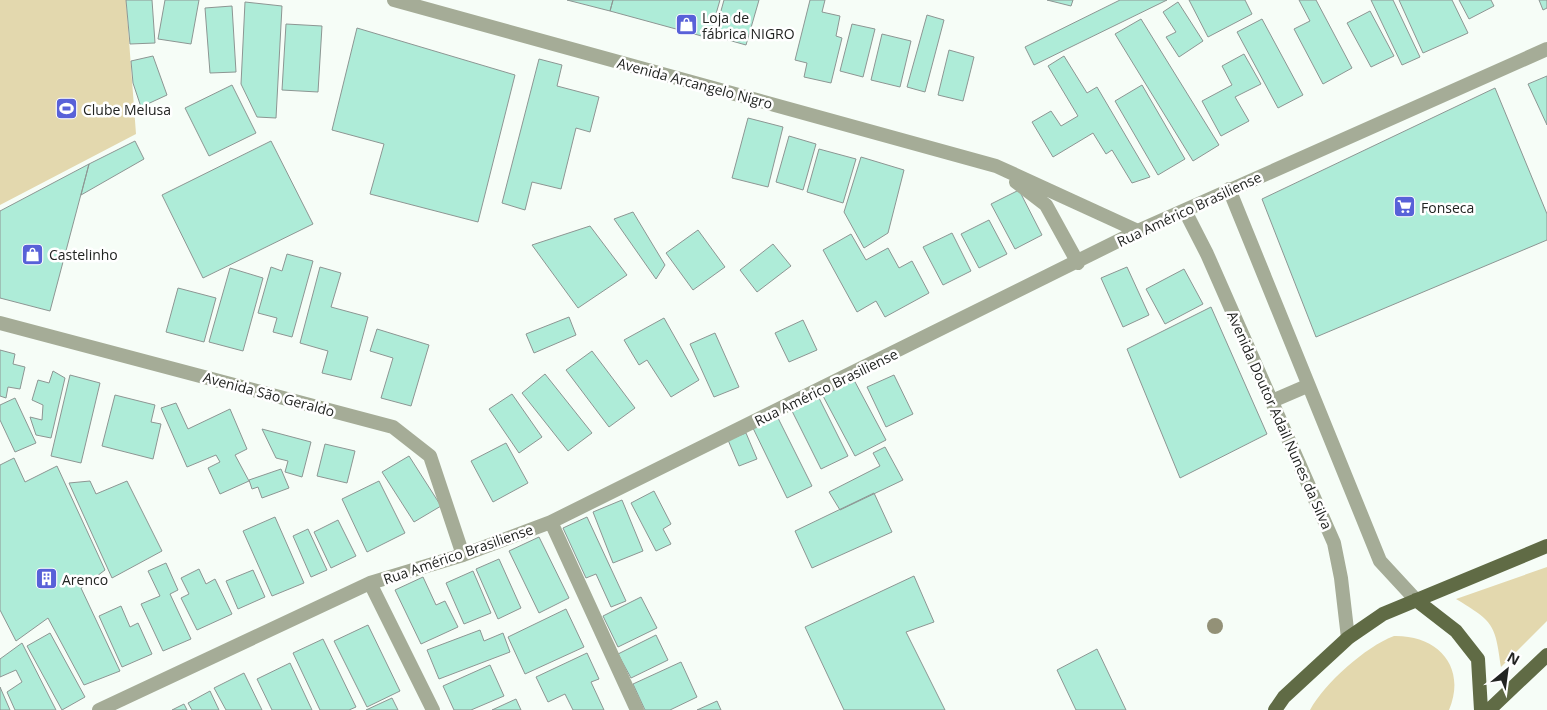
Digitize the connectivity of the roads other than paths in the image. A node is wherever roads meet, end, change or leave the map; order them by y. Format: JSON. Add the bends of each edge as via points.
{"nodes":[{"id":1,"x":394,"y":0,"type":"edge"},
{"id":2,"x":1547,"y":49,"type":"edge"},
{"id":3,"x":996,"y":166,"type":"junction"},
{"id":4,"x":1229,"y":189,"type":"junction"},
{"id":5,"x":1185,"y":211,"type":"junction"},
{"id":6,"x":1138,"y":231,"type":"junction"},
{"id":7,"x":1078,"y":263,"type":"junction"},
{"id":8,"x":0,"y":322,"type":"edge"},
{"id":9,"x":1307,"y":386,"type":"junction"},
{"id":10,"x":1272,"y":401,"type":"junction"},
{"id":11,"x":551,"y":522,"type":"junction"},
{"id":12,"x":1547,"y":546,"type":"edge"},
{"id":13,"x":463,"y":555,"type":"junction"},
{"id":14,"x":370,"y":583,"type":"junction"},
{"id":15,"x":1416,"y":600,"type":"junction"},
{"id":16,"x":1348,"y":638,"type":"junction"},
{"id":17,"x":1547,"y":655,"type":"edge"},
{"id":18,"x":1284,"y":703,"type":"edge"},
{"id":19,"x":99,"y":710,"type":"edge"},
{"id":20,"x":433,"y":710,"type":"edge"},
{"id":21,"x":637,"y":710,"type":"edge"},
{"id":22,"x":1275,"y":710,"type":"edge"},
{"id":23,"x":1481,"y":710,"type":"edge"},
{"id":24,"x":1489,"y":710,"type":"edge"}],
"edges":[{"from":1,"to":3,"type":"street","name":"Avenida Arcangelo Nigro"},
{"from":2,"to":4,"type":"street","name":"Rua Américo Brasiliense"},
{"from":3,"to":6,"type":"street","name":"Avenida Arcangelo Nigro"},
{"from":3,"to":7,"type":"street","name":"Avenida Arcangelo Nigro","via":[[1046,205]]},
{"from":4,"to":5,"type":"street","name":"Rua Américo Brasiliense"},
{"from":4,"to":9,"type":"street"},
{"from":5,"to":6,"type":"street","name":"Rua Américo Brasiliense"},
{"from":5,"to":10,"type":"street","name":"Avenida Doutor Adail Nunes da Silva"},
{"from":6,"to":7,"type":"street","name":"Rua Américo Brasiliense"},
{"from":7,"to":11,"type":"street","name":"Rua Américo Brasiliense"},
{"from":8,"to":13,"type":"street","name":"Avenida São Geraldo","via":[[393,428],[430,456]]},
{"from":9,"to":10,"type":"street"},
{"from":9,"to":15,"type":"street","via":[[1380,561]]},
{"from":10,"to":16,"type":"street","name":"Avenida Doutor Adail Nunes da Silva","via":[[1334,543]]},
{"from":11,"to":13,"type":"street","name":"Rua Américo Brasiliense"},
{"from":11,"to":21,"type":"street"},
{"from":12,"to":15,"type":"main road"},
{"from":13,"to":14,"type":"street","name":"Rua Américo Brasiliense"},
{"from":14,"to":19,"type":"street","name":"Rua Américo Brasiliense"},
{"from":14,"to":20,"type":"street"},
{"from":15,"to":16,"type":"main road","via":[[1384,614]]},
{"from":15,"to":23,"type":"main road","via":[[1456,630],[1478,659]]},
{"from":16,"to":18,"type":"main road"},
{"from":17,"to":24,"type":"main road"},
{"from":18,"to":22,"type":"main road"}]}
